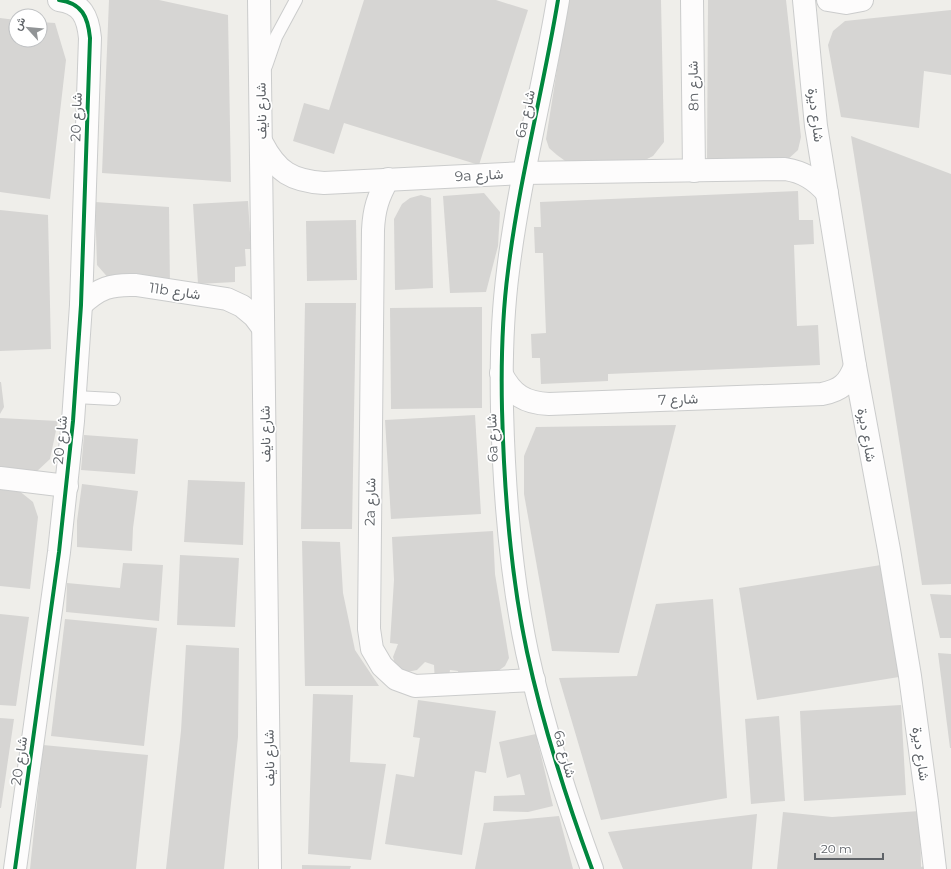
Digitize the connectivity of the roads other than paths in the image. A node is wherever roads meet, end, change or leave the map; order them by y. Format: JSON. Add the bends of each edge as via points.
{"nodes":[{"id":1,"x":59,"y":0,"type":"edge"},
{"id":2,"x":260,"y":0,"type":"edge"},
{"id":3,"x":296,"y":0,"type":"edge"},
{"id":4,"x":558,"y":0,"type":"edge"},
{"id":5,"x":692,"y":0,"type":"edge"},
{"id":6,"x":804,"y":0,"type":"edge"},
{"id":7,"x":828,"y":0,"type":"edge"},
{"id":8,"x":862,"y":0,"type":"edge"},
{"id":9,"x":260,"y":94,"type":"junction"},
{"id":10,"x":819,"y":140,"type":"junction"},
{"id":11,"x":262,"y":143,"type":"junction"},
{"id":12,"x":785,"y":169,"type":"junction"},
{"id":13,"x":694,"y":171,"type":"junction"},
{"id":14,"x":524,"y":173,"type":"junction"},
{"id":15,"x":388,"y":179,"type":"junction"},
{"id":16,"x":827,"y":193,"type":"junction"},
{"id":17,"x":82,"y":306,"type":"junction"},
{"id":18,"x":263,"y":328,"type":"junction"},
{"id":19,"x":855,"y":366,"type":"junction"},
{"id":20,"x":501,"y":373,"type":"junction"},
{"id":21,"x":75,"y":397,"type":"junction"},
{"id":22,"x":114,"y":398,"type":"dead end"},
{"id":23,"x":0,"y":478,"type":"edge"},
{"id":24,"x":67,"y":486,"type":"junction"},
{"id":25,"x":534,"y":680,"type":"junction"},
{"id":26,"x":15,"y":869,"type":"edge"},
{"id":27,"x":270,"y":869,"type":"edge"},
{"id":28,"x":592,"y":869,"type":"edge"},
{"id":29,"x":935,"y":869,"type":"edge"}],
"edges":[{"from":1,"to":17,"type":"street","name":"شارع 20","via":[[75,5],[82,11],[87,19],[90,38]]},
{"from":2,"to":9,"type":"street","name":"شارع نايف"},
{"from":3,"to":9,"type":"lane","via":[[276,37]]},
{"from":4,"to":14,"type":"street","name":"6a شارع"},
{"from":5,"to":13,"type":"street","name":"8n شارع"},
{"from":6,"to":10,"type":"street","name":"شارع ديرة"},
{"from":7,"to":8,"type":"street","via":[[846,3]]},
{"from":9,"to":11,"type":"street","name":"شارع نايف"},
{"from":10,"to":12,"type":"street","name":"9a شارع","via":[[807,160]]},
{"from":10,"to":16,"type":"street","name":"شارع ديرة"},
{"from":11,"to":15,"type":"street","name":"9a شارع","via":[[269,157],[280,169],[308,182]]},
{"from":11,"to":18,"type":"street","name":"شارع نايف"},
{"from":12,"to":13,"type":"street","name":"9a شارع"},
{"from":12,"to":16,"type":"street","name":"9a شارع","via":[[809,176]]},
{"from":13,"to":14,"type":"street","name":"9a شارع"},
{"from":14,"to":15,"type":"street","name":"9a شارع"},
{"from":14,"to":20,"type":"street","name":"6a شارع","via":[[508,274]]},
{"from":15,"to":25,"type":"street","name":"2a شارع","via":[[379,195],[374,212],[373,230],[369,629],[372,649],[382,666],[396,679],[415,686]]},
{"from":16,"to":19,"type":"street","name":"شارع ديرة"},
{"from":17,"to":18,"type":"street","name":"11b شارع","via":[[92,295],[106,287],[136,285],[227,299],[242,306]]},
{"from":17,"to":21,"type":"street","name":"شارع 20"},
{"from":18,"to":27,"type":"street","name":"شارع نايف"},
{"from":19,"to":20,"type":"street","name":"شارع 7","via":[[843,385],[833,392],[822,394],[550,404],[525,400],[506,384]]},
{"from":19,"to":29,"type":"street","name":"شارع ديرة","via":[[910,676]]},
{"from":20,"to":25,"type":"street","name":"6a شارع","via":[[504,476],[514,570]]},
{"from":21,"to":22,"type":"lane"},
{"from":21,"to":24,"type":"street","name":"شارع 20"},
{"from":23,"to":24,"type":"street"},
{"from":24,"to":26,"type":"street","name":"شارع 20"},
{"from":25,"to":28,"type":"street","name":"6a شارع","via":[[560,780]]}]}
